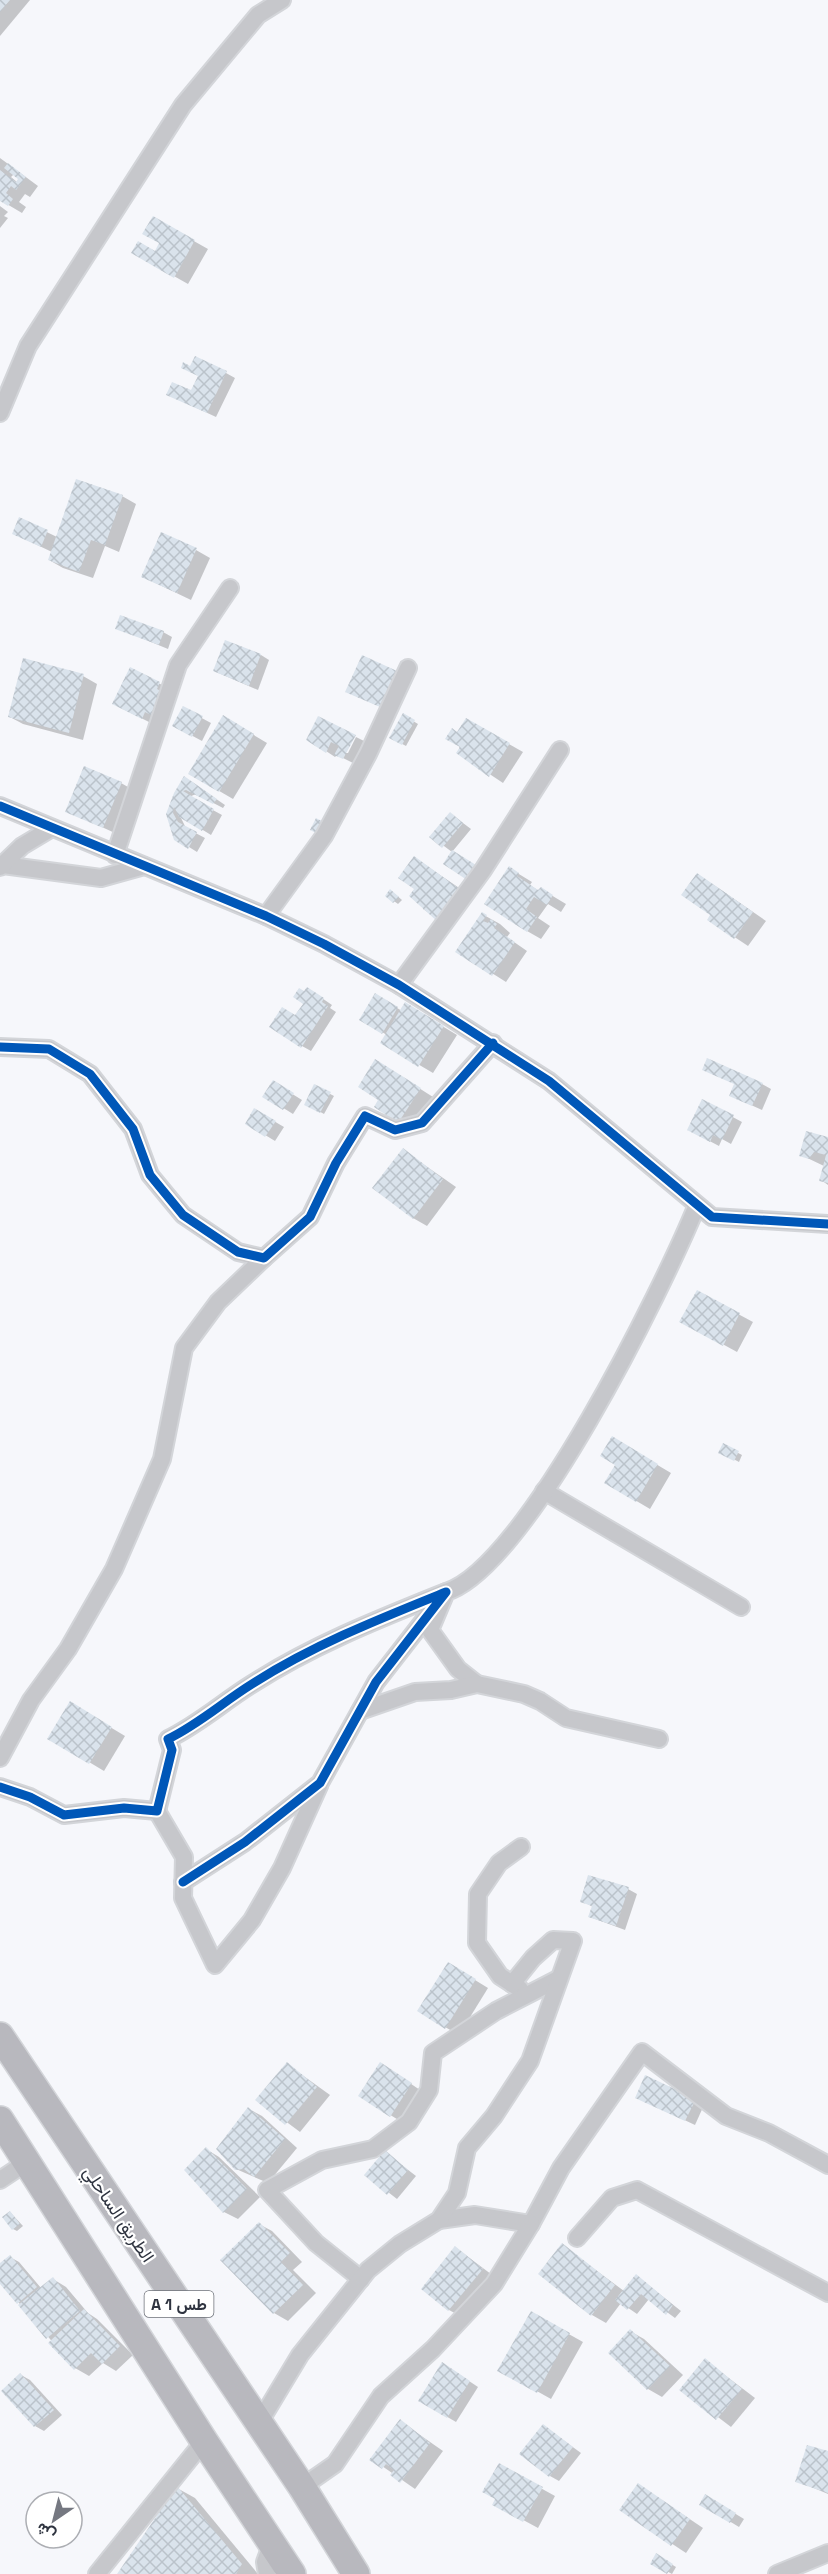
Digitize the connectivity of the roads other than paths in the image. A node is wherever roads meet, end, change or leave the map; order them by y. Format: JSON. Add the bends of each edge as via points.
{"nodes":[{"id":1,"x":282,"y":0,"type":"edge"},
{"id":2,"x":0,"y":413,"type":"edge"},
{"id":3,"x":230,"y":588,"type":"dead end"},
{"id":4,"x":408,"y":668,"type":"dead end"},
{"id":5,"x":560,"y":750,"type":"dead end"},
{"id":6,"x":0,"y":806,"type":"edge"},
{"id":7,"x":52,"y":828,"type":"junction"},
{"id":8,"x":115,"y":855,"type":"junction"},
{"id":9,"x":1,"y":866,"type":"edge"},
{"id":10,"x":144,"y":866,"type":"junction"},
{"id":11,"x":266,"y":916,"type":"junction"},
{"id":12,"x":399,"y":985,"type":"junction"},
{"id":13,"x":493,"y":1043,"type":"junction"},
{"id":14,"x":0,"y":1047,"type":"edge"},
{"id":15,"x":697,"y":1205,"type":"junction"},
{"id":16,"x":828,"y":1224,"type":"edge"},
{"id":17,"x":264,"y":1257,"type":"junction"},
{"id":18,"x":544,"y":1491,"type":"junction"},
{"id":19,"x":446,"y":1592,"type":"junction"},
{"id":20,"x":741,"y":1607,"type":"dead end"},
{"id":21,"x":477,"y":1684,"type":"junction"},
{"id":22,"x":360,"y":1711,"type":"junction"},
{"id":23,"x":659,"y":1739,"type":"dead end"},
{"id":24,"x":0,"y":1758,"type":"edge"},
{"id":25,"x":320,"y":1783,"type":"junction"},
{"id":26,"x":0,"y":1787,"type":"edge"},
{"id":27,"x":157,"y":1811,"type":"junction"},
{"id":28,"x":521,"y":1847,"type":"dead end"},
{"id":29,"x":183,"y":1882,"type":"junction"},
{"id":30,"x":558,"y":1979,"type":"junction"},
{"id":31,"x":512,"y":1984,"type":"junction"},
{"id":32,"x":528,"y":1995,"type":"junction"},
{"id":33,"x":0,"y":2036,"type":"edge"},
{"id":34,"x":0,"y":2120,"type":"edge"},
{"id":35,"x":27,"y":2162,"type":"junction"},
{"id":36,"x":828,"y":2165,"type":"edge"},
{"id":37,"x":0,"y":2180,"type":"edge"},
{"id":38,"x":438,"y":2220,"type":"junction"},
{"id":39,"x":531,"y":2224,"type":"junction"},
{"id":40,"x":576,"y":2238,"type":"dead end"},
{"id":41,"x":361,"y":2279,"type":"junction"},
{"id":42,"x":828,"y":2293,"type":"edge"},
{"id":43,"x":259,"y":2423,"type":"junction"},
{"id":44,"x":204,"y":2441,"type":"junction"},
{"id":45,"x":302,"y":2487,"type":"junction"},
{"id":46,"x":272,"y":2543,"type":"junction"},
{"id":47,"x":828,"y":2553,"type":"edge"},
{"id":48,"x":97,"y":2574,"type":"edge"},
{"id":49,"x":267,"y":2574,"type":"edge"},
{"id":50,"x":292,"y":2574,"type":"edge"},
{"id":51,"x":356,"y":2574,"type":"edge"},
{"id":52,"x":777,"y":2574,"type":"edge"}],
"edges":[{"from":1,"to":2,"type":"street","via":[[258,15],[183,105],[28,346]]},
{"from":3,"to":8,"type":"street","via":[[178,665]]},
{"from":4,"to":11,"type":"street","via":[[324,836]]},
{"from":5,"to":12,"type":"street","via":[[483,870]]},
{"from":6,"to":7,"type":"street"},
{"from":7,"to":8,"type":"street"},
{"from":7,"to":9,"type":"street","via":[[22,846]]},
{"from":8,"to":10,"type":"street"},
{"from":9,"to":10,"type":"street","via":[[101,878]]},
{"from":10,"to":11,"type":"street"},
{"from":11,"to":12,"type":"street"},
{"from":12,"to":13,"type":"street"},
{"from":13,"to":15,"type":"street","via":[[549,1082]]},
{"from":13,"to":17,"type":"street","via":[[422,1123],[395,1130],[365,1116],[310,1217]]},
{"from":14,"to":17,"type":"street","via":[[49,1049],[90,1074],[133,1129],[150,1176],[183,1215],[238,1252]]},
{"from":15,"to":16,"type":"street","via":[[712,1217]]},
{"from":15,"to":18,"type":"street","via":[[631,1344],[582,1434]]},
{"from":17,"to":24,"type":"street","via":[[218,1302],[184,1348],[162,1459],[114,1569],[68,1649],[31,1700]]},
{"from":18,"to":19,"type":"street","via":[[489,1565],[460,1588]]},
{"from":18,"to":20,"type":"street"},
{"from":19,"to":21,"type":"street","via":[[430,1630],[458,1669]]},
{"from":19,"to":22,"type":"street","via":[[376,1682]]},
{"from":19,"to":27,"type":"street","via":[[348,1631],[252,1684],[191,1728],[168,1739],[172,1750]]},
{"from":21,"to":22,"type":"street","via":[[415,1692]]},
{"from":21,"to":23,"type":"street","via":[[524,1694],[566,1718]]},
{"from":22,"to":25,"type":"street"},
{"from":25,"to":29,"type":"street","via":[[245,1842]]},
{"from":25,"to":29,"type":"street","via":[[282,1868],[252,1920],[215,1965],[183,1898]]},
{"from":26,"to":27,"type":"street","via":[[64,1815],[124,1808]]},
{"from":27,"to":29,"type":"street","via":[[184,1857]]},
{"from":28,"to":31,"type":"street","via":[[499,1863],[478,1894],[477,1943],[500,1976]]},
{"from":30,"to":31,"type":"street","via":[[573,1941],[553,1940]]},
{"from":30,"to":32,"type":"street"},
{"from":30,"to":38,"type":"street","via":[[530,2061],[494,2116],[467,2148],[458,2193]]},
{"from":31,"to":32,"type":"street"},
{"from":32,"to":41,"type":"street","via":[[496,2011],[433,2053],[429,2090],[409,2122],[373,2149],[322,2160],[267,2190],[316,2243]]},
{"from":33,"to":43,"type":"highway","name":"الطريق الساحلي","number":"A 1 طس"},
{"from":34,"to":35,"type":"highway","number":"A 1 طس"},
{"from":35,"to":37,"type":"street"},
{"from":35,"to":44,"type":"highway","number":"A 1 طس"},
{"from":36,"to":39,"type":"street","via":[[769,2133],[726,2116],[642,2052],[561,2168]]},
{"from":38,"to":39,"type":"street","via":[[475,2215]]},
{"from":38,"to":41,"type":"street","via":[[400,2244]]},
{"from":39,"to":45,"type":"street","via":[[494,2284],[433,2349],[381,2396],[335,2464]]},
{"from":40,"to":42,"type":"street","via":[[612,2198],[637,2190]]},
{"from":41,"to":43,"type":"street","via":[[300,2355]]},
{"from":43,"to":45,"type":"highway","name":"الطريق الساحلي","number":"A 1 طس"},
{"from":44,"to":46,"type":"highway","number":"A 1 طس"},
{"from":44,"to":48,"type":"street"},
{"from":45,"to":51,"type":"highway","name":"الطريق الساحلي","number":"A 1 طس"},
{"from":46,"to":49,"type":"street","via":[[267,2552]]},
{"from":46,"to":50,"type":"highway","number":"A 1 طس"},
{"from":47,"to":52,"type":"street"}]}
